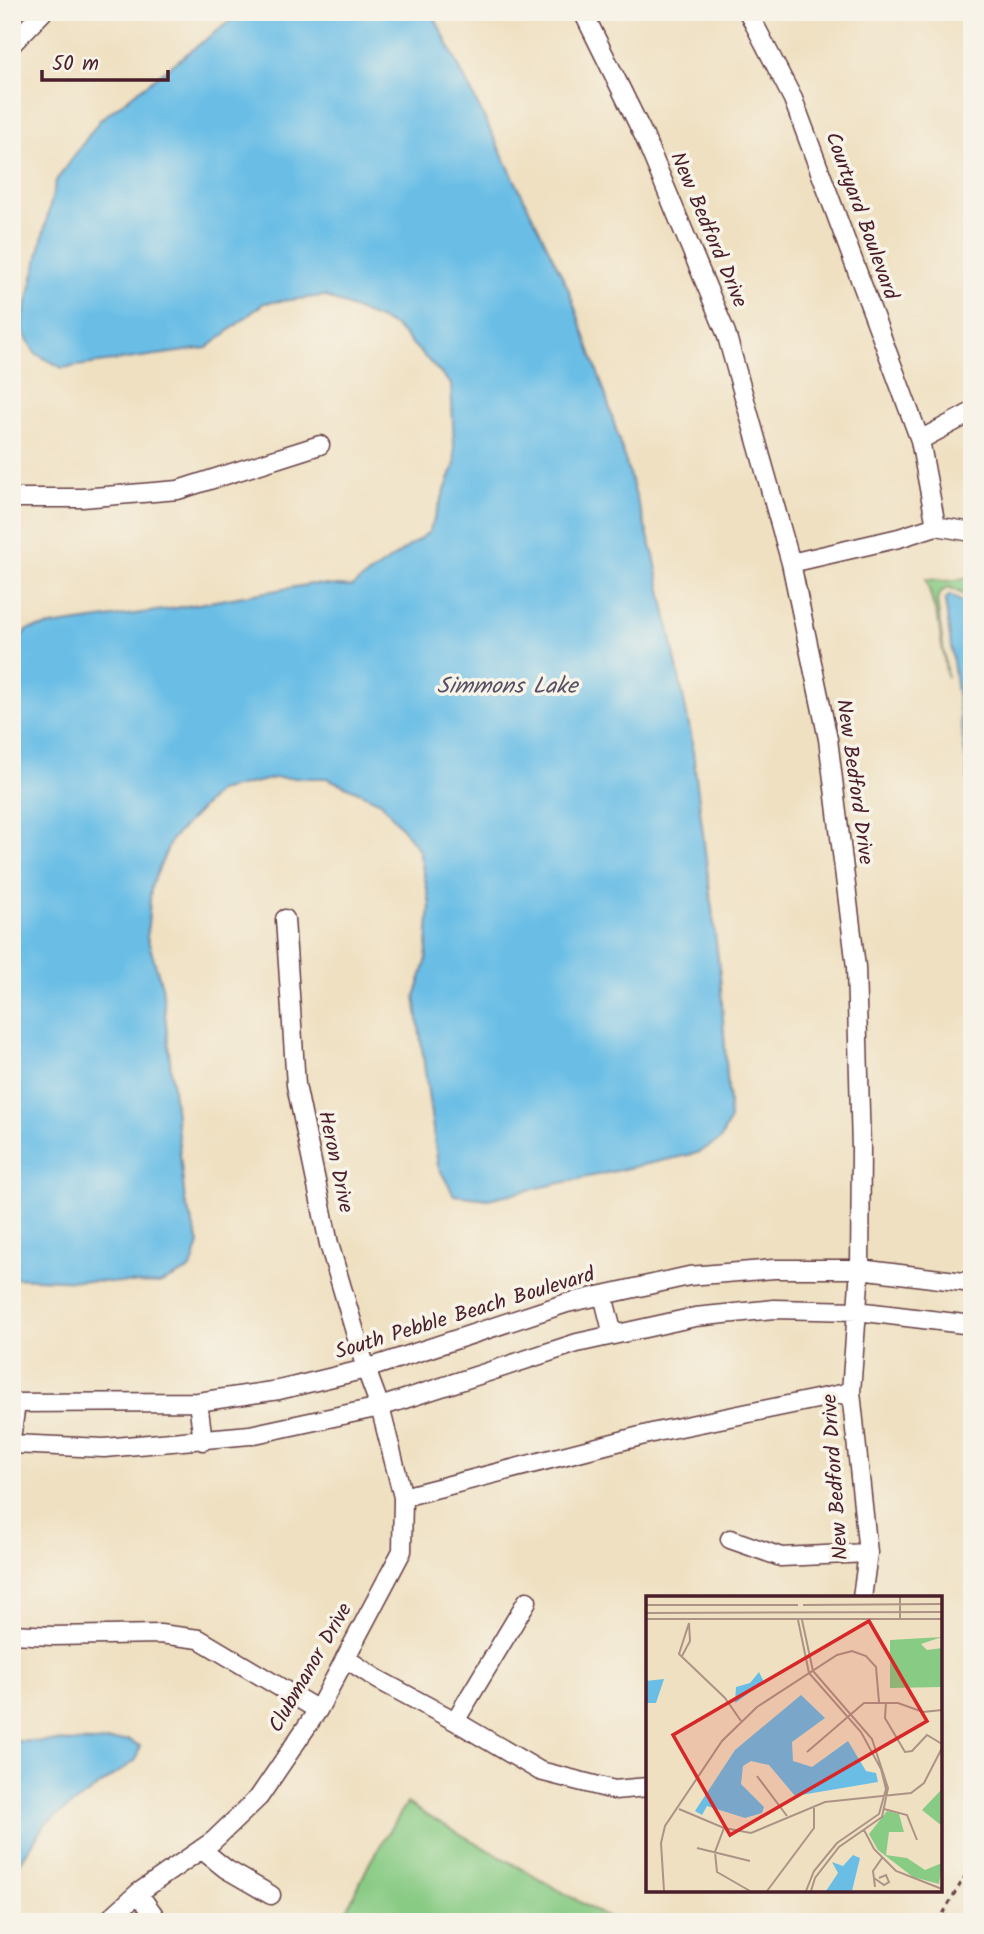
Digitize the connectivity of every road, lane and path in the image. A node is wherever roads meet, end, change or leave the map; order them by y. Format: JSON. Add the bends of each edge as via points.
{"nodes":[{"id":1,"x":43,"y":12,"type":"edge"},
{"id":2,"x":583,"y":12,"type":"edge"},
{"id":3,"x":748,"y":12,"type":"edge"},
{"id":4,"x":12,"y":44,"type":"edge"},
{"id":5,"x":972,"y":412,"type":"edge"},
{"id":6,"x":920,"y":440,"type":"junction"},
{"id":7,"x":320,"y":445,"type":"dead end"},
{"id":8,"x":12,"y":498,"type":"edge"},
{"id":9,"x":936,"y":526,"type":"junction"},
{"id":10,"x":972,"y":532,"type":"edge"},
{"id":11,"x":791,"y":563,"type":"junction"},
{"id":12,"x":285,"y":919,"type":"dead end"},
{"id":13,"x":860,"y":1269,"type":"junction"},
{"id":14,"x":972,"y":1283,"type":"edge"},
{"id":15,"x":603,"y":1295,"type":"junction"},
{"id":16,"x":857,"y":1311,"type":"junction"},
{"id":17,"x":972,"y":1325,"type":"edge"},
{"id":18,"x":613,"y":1335,"type":"junction"},
{"id":19,"x":366,"y":1369,"type":"junction"},
{"id":20,"x":851,"y":1392,"type":"junction"},
{"id":21,"x":198,"y":1402,"type":"junction"},
{"id":22,"x":14,"y":1404,"type":"edge"},
{"id":23,"x":380,"y":1407,"type":"junction"},
{"id":24,"x":12,"y":1432,"type":"edge"},
{"id":25,"x":203,"y":1441,"type":"junction"},
{"id":26,"x":12,"y":1444,"type":"edge"},
{"id":27,"x":403,"y":1497,"type":"junction"},
{"id":28,"x":730,"y":1539,"type":"dead end"},
{"id":29,"x":868,"y":1553,"type":"junction"},
{"id":30,"x":862,"y":1596,"type":"edge"},
{"id":31,"x":527,"y":1601,"type":"dead end"},
{"id":32,"x":12,"y":1634,"type":"edge"},
{"id":33,"x":345,"y":1658,"type":"junction"},
{"id":34,"x":318,"y":1710,"type":"junction"},
{"id":35,"x":455,"y":1721,"type":"junction"},
{"id":36,"x":646,"y":1787,"type":"edge"},
{"id":37,"x":201,"y":1849,"type":"junction"},
{"id":38,"x":972,"y":1864,"type":"edge"},
{"id":39,"x":138,"y":1893,"type":"junction"},
{"id":40,"x":271,"y":1895,"type":"dead end"},
{"id":41,"x":106,"y":1922,"type":"edge"},
{"id":42,"x":159,"y":1922,"type":"edge"},
{"id":43,"x":938,"y":1922,"type":"edge"}],
"edges":[{"from":1,"to":4,"type":"street"},
{"from":2,"to":11,"type":"street","name":"New Bedford Drive","via":[[644,136],[726,333]]},
{"from":3,"to":6,"type":"street","name":"Courtyard Boulevard","via":[[793,99]]},
{"from":5,"to":6,"type":"street"},
{"from":6,"to":9,"type":"street","name":"Courtyard Boulevard"},
{"from":7,"to":8,"type":"street","via":[[178,490]]},
{"from":9,"to":10,"type":"street"},
{"from":9,"to":11,"type":"street"},
{"from":11,"to":13,"type":"street","name":"New Bedford Drive","via":[[828,739],[856,967]]},
{"from":12,"to":19,"type":"street","name":"Heron Drive","via":[[296,1086],[329,1244]]},
{"from":13,"to":14,"type":"street","name":"South Pebble Beach Boulevard"},
{"from":13,"to":15,"type":"street","name":"South Pebble Beach Boulevard","via":[[774,1269],[689,1276]]},
{"from":13,"to":16,"type":"street","name":"New Bedford Drive"},
{"from":15,"to":18,"type":"street"},
{"from":15,"to":19,"type":"street","name":"South Pebble Beach Boulevard"},
{"from":16,"to":17,"type":"street"},
{"from":16,"to":18,"type":"street","via":[[774,1309],[695,1317]]},
{"from":16,"to":20,"type":"street","name":"New Bedford Drive"},
{"from":18,"to":23,"type":"street"},
{"from":19,"to":21,"type":"street","name":"South Pebble Beach Boulevard","via":[[279,1390]]},
{"from":19,"to":23,"type":"street","name":"Heron Drive"},
{"from":20,"to":27,"type":"street","via":[[656,1432]]},
{"from":20,"to":29,"type":"street","name":"New Bedford Drive"},
{"from":21,"to":22,"type":"street","name":"South Pebble Beach Boulevard"},
{"from":21,"to":25,"type":"street"},
{"from":22,"to":24,"type":"street"},
{"from":23,"to":25,"type":"street"},
{"from":23,"to":27,"type":"street","name":"Clubmanor Drive"},
{"from":25,"to":26,"type":"street","via":[[104,1448]]},
{"from":27,"to":33,"type":"street","name":"Clubmanor Drive","via":[[402,1551]]},
{"from":28,"to":29,"type":"street","via":[[781,1557]]},
{"from":29,"to":30,"type":"street","name":"New Bedford Drive"},
{"from":31,"to":35,"type":"street"},
{"from":32,"to":34,"type":"street","via":[[160,1633],[200,1639]]},
{"from":33,"to":34,"type":"street","name":"Clubmanor Drive"},
{"from":33,"to":35,"type":"street"},
{"from":34,"to":37,"type":"street","name":"Clubmanor Drive","via":[[259,1797]]},
{"from":35,"to":36,"type":"street","via":[[540,1771],[614,1790]]},
{"from":37,"to":39,"type":"street","name":"Clubmanor Drive"},
{"from":37,"to":40,"type":"street"},
{"from":38,"to":43,"type":"path"},
{"from":39,"to":41,"type":"street","name":"Clubmanor Drive"},
{"from":39,"to":42,"type":"street"}]}
